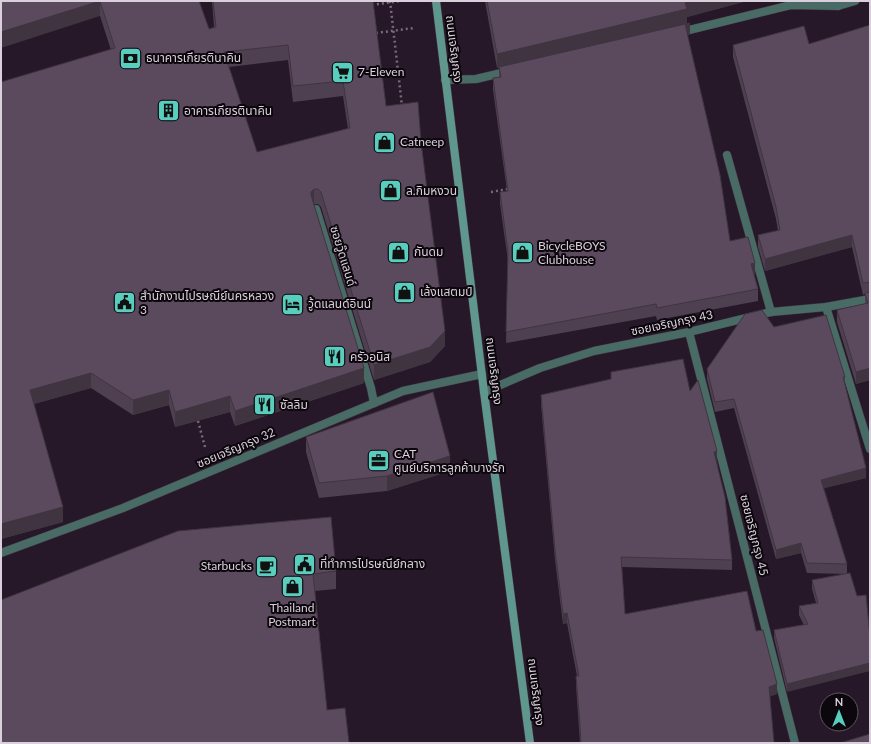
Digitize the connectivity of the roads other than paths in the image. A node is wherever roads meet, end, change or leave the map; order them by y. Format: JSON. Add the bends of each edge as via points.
{"nodes":[{"id":1,"x":436,"y":1,"type":"edge"},
{"id":2,"x":855,"y":1,"type":"edge"},
{"id":3,"x":837,"y":4,"type":"edge"},
{"id":4,"x":671,"y":34,"type":"edge"},
{"id":5,"x":515,"y":70,"type":"edge"},
{"id":6,"x":445,"y":80,"type":"junction"},
{"id":7,"x":727,"y":155,"type":"dead end"},
{"id":8,"x":316,"y":209,"type":"edge"},
{"id":9,"x":870,"y":299,"type":"edge"},
{"id":10,"x":826,"y":307,"type":"junction"},
{"id":11,"x":770,"y":312,"type":"junction"},
{"id":12,"x":689,"y":332,"type":"junction"},
{"id":13,"x":482,"y":374,"type":"junction"},
{"id":14,"x":484,"y":392,"type":"junction"},
{"id":15,"x":374,"y":403,"type":"junction"},
{"id":16,"x":870,"y":449,"type":"edge"},
{"id":17,"x":1,"y":553,"type":"edge"},
{"id":18,"x":530,"y":743,"type":"edge"},
{"id":19,"x":796,"y":743,"type":"edge"}],
"edges":[{"from":1,"to":6,"type":"main road","name":"ถนนเจริญกรุง"},
{"from":2,"to":3,"type":"street"},
{"from":3,"to":4,"type":"street","via":[[791,5]]},
{"from":5,"to":6,"type":"street","via":[[476,79]]},
{"from":6,"to":13,"type":"main road","name":"ถนนเจริญกรุง"},
{"from":7,"to":11,"type":"street"},
{"from":8,"to":15,"type":"street","name":"ซอยวู๊ดแลนด์"},
{"from":9,"to":10,"type":"street","name":"ซอยเจริญกรุง 43"},
{"from":10,"to":11,"type":"street","name":"ซอยเจริญกรุง 43"},
{"from":10,"to":16,"type":"street"},
{"from":11,"to":12,"type":"street","name":"ซอยเจริญกรุง 43"},
{"from":12,"to":14,"type":"street","name":"ซอยเจริญกรุง 43","via":[[594,351],[540,368]]},
{"from":12,"to":19,"type":"street","name":"ซอยเจริญกรุง 45"},
{"from":13,"to":14,"type":"main road","name":"ถนนเจริญกรุง"},
{"from":13,"to":15,"type":"street","name":"ซอยเจริญกรุง 32","via":[[403,391]]},
{"from":14,"to":18,"type":"main road","name":"ถนนเจริญกรุง"},
{"from":15,"to":17,"type":"street","name":"ซอยเจริญกรุง 32","via":[[124,508]]}]}
